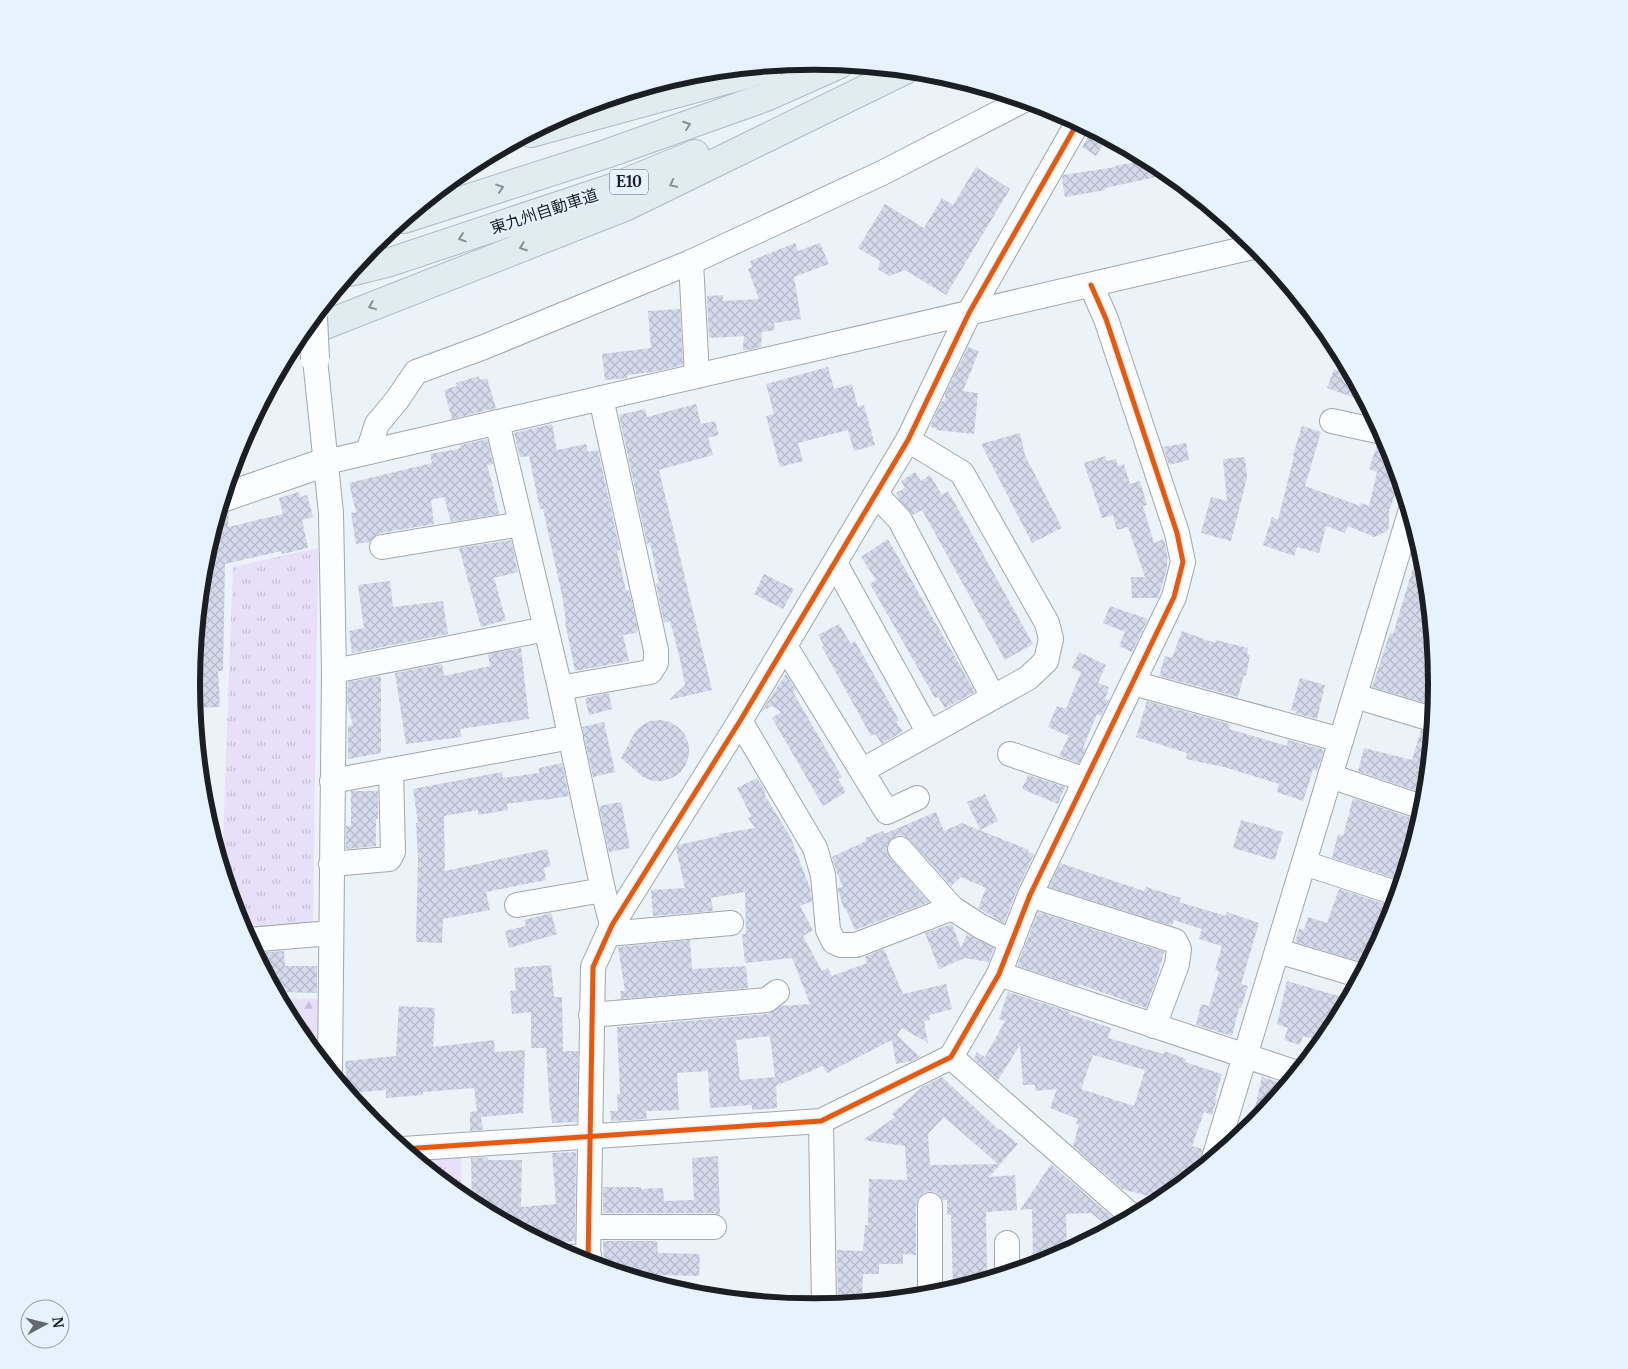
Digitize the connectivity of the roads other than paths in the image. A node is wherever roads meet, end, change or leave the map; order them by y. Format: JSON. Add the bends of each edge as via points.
{"nodes":[{"id":1,"x":826,"y":70,"type":"edge"},
{"id":2,"x":748,"y":74,"type":"edge"},
{"id":3,"x":888,"y":74,"type":"edge"},
{"id":4,"x":895,"y":75,"type":"edge"},
{"id":5,"x":1016,"y":104,"type":"edge"},
{"id":6,"x":561,"y":125,"type":"edge"},
{"id":7,"x":1075,"y":128,"type":"edge"},
{"id":8,"x":419,"y":214,"type":"edge"},
{"id":9,"x":1247,"y":248,"type":"edge"},
{"id":10,"x":691,"y":262,"type":"junction"},
{"id":11,"x":361,"y":269,"type":"edge"},
{"id":12,"x":1090,"y":285,"type":"junction"},
{"id":13,"x":969,"y":313,"type":"junction"},
{"id":14,"x":314,"y":328,"type":"edge"},
{"id":15,"x":312,"y":331,"type":"edge"},
{"id":16,"x":316,"y":359,"type":"joint"},
{"id":17,"x":697,"y":376,"type":"junction"},
{"id":18,"x":601,"y":398,"type":"junction"},
{"id":19,"x":1332,"y":421,"type":"dead end"},
{"id":20,"x":497,"y":422,"type":"junction"},
{"id":21,"x":1373,"y":430,"type":"edge"},
{"id":22,"x":908,"y":440,"type":"junction"},
{"id":23,"x":368,"y":452,"type":"junction"},
{"id":24,"x":326,"y":462,"type":"junction"},
{"id":25,"x":876,"y":494,"type":"junction"},
{"id":26,"x":229,"y":495,"type":"edge"},
{"id":27,"x":1407,"y":522,"type":"edge"},
{"id":28,"x":521,"y":524,"type":"junction"},
{"id":29,"x":382,"y":547,"type":"dead end"},
{"id":30,"x":835,"y":563,"type":"junction"},
{"id":31,"x":546,"y":629,"type":"junction"},
{"id":32,"x":785,"y":646,"type":"junction"},
{"id":33,"x":334,"y":671,"type":"junction"},
{"id":34,"x":1133,"y":683,"type":"junction"},
{"id":35,"x":560,"y":688,"type":"junction"},
{"id":36,"x":1355,"y":696,"type":"junction"},
{"id":37,"x":993,"y":697,"type":"junction"},
{"id":38,"x":1425,"y":717,"type":"dead end"},
{"id":39,"x":740,"y":721,"type":"junction"},
{"id":40,"x":929,"y":733,"type":"junction"},
{"id":41,"x":571,"y":737,"type":"junction"},
{"id":42,"x":1341,"y":740,"type":"junction"},
{"id":43,"x":1010,"y":754,"type":"dead end"},
{"id":44,"x":391,"y":770,"type":"junction"},
{"id":45,"x":862,"y":770,"type":"junction"},
{"id":46,"x":1330,"y":776,"type":"junction"},
{"id":47,"x":1086,"y":780,"type":"junction"},
{"id":48,"x":332,"y":781,"type":"junction"},
{"id":49,"x":917,"y":798,"type":"dead end"},
{"id":50,"x":1417,"y":805,"type":"edge"},
{"id":51,"x":900,"y":850,"type":"dead end"},
{"id":52,"x":1304,"y":863,"type":"junction"},
{"id":53,"x":331,"y":864,"type":"junction"},
{"id":54,"x":603,"y":890,"type":"junction"},
{"id":55,"x":1392,"y":892,"type":"edge"},
{"id":56,"x":1030,"y":895,"type":"junction"},
{"id":57,"x":517,"y":905,"type":"dead end"},
{"id":58,"x":952,"y":908,"type":"junction"},
{"id":59,"x":731,"y":924,"type":"dead end"},
{"id":60,"x":610,"y":930,"type":"junction"},
{"id":61,"x":331,"y":933,"type":"junction"},
{"id":62,"x":255,"y":939,"type":"edge"},
{"id":63,"x":1012,"y":942,"type":"junction"},
{"id":64,"x":1278,"y":951,"type":"junction"},
{"id":65,"x":999,"y":974,"type":"junction"},
{"id":66,"x":1355,"y":974,"type":"edge"},
{"id":67,"x":777,"y":992,"type":"dead end"},
{"id":68,"x":591,"y":1015,"type":"junction"},
{"id":69,"x":1154,"y":1026,"type":"junction"},
{"id":70,"x":952,"y":1057,"type":"junction"},
{"id":71,"x":1246,"y":1057,"type":"junction"},
{"id":72,"x":330,"y":1064,"type":"edge"},
{"id":73,"x":1292,"y":1071,"type":"edge"},
{"id":74,"x":821,"y":1121,"type":"junction"},
{"id":75,"x":590,"y":1137,"type":"junction"},
{"id":76,"x":411,"y":1148,"type":"edge"},
{"id":77,"x":1217,"y":1149,"type":"edge"},
{"id":78,"x":930,"y":1206,"type":"dead end"},
{"id":79,"x":1128,"y":1213,"type":"edge"},
{"id":80,"x":589,"y":1227,"type":"junction"},
{"id":81,"x":714,"y":1227,"type":"dead end"},
{"id":82,"x":1007,"y":1243,"type":"dead end"},
{"id":83,"x":583,"y":1254,"type":"edge"},
{"id":84,"x":1007,"y":1268,"type":"edge"},
{"id":85,"x":930,"y":1288,"type":"edge"},
{"id":86,"x":824,"y":1299,"type":"edge"}],
"edges":[{"from":8,"to":1,"type":"highway","number":"E10","one_way":true,"via":[[606,154],[766,97]]},
{"from":2,"to":6,"type":"highway"},
{"from":3,"to":11,"type":"highway","name":"東九州自動車道","number":"E10","one_way":true,"via":[[614,187]]},
{"from":4,"to":15,"type":"highway","one_way":true,"via":[[627,206]]},
{"from":5,"to":10,"type":"street","via":[[882,173]]},
{"from":7,"to":13,"type":"street"},
{"from":9,"to":12,"type":"street"},
{"from":10,"to":17,"type":"street"},
{"from":10,"to":23,"type":"street","via":[[416,372],[377,424]]},
{"from":12,"to":13,"type":"street"},
{"from":12,"to":34,"type":"street","via":[[1110,328],[1177,533],[1183,562],[1174,597]]},
{"from":13,"to":17,"type":"street"},
{"from":13,"to":22,"type":"street"},
{"from":14,"to":16,"type":"street","bridge":true},
{"from":16,"to":24,"type":"street"},
{"from":17,"to":18,"type":"street"},
{"from":18,"to":20,"type":"street"},
{"from":18,"to":35,"type":"street","via":[[656,650],[656,663],[650,672]]},
{"from":19,"to":21,"type":"street"},
{"from":20,"to":23,"type":"street"},
{"from":20,"to":28,"type":"street"},
{"from":22,"to":25,"type":"street"},
{"from":22,"to":37,"type":"street","via":[[962,473],[1047,623],[1051,639],[1046,661],[1028,678]]},
{"from":23,"to":24,"type":"street"},
{"from":24,"to":26,"type":"street"},
{"from":24,"to":33,"type":"street","via":[[332,513]]},
{"from":25,"to":30,"type":"street"},
{"from":25,"to":37,"type":"street","via":[[900,520]]},
{"from":27,"to":36,"type":"street"},
{"from":28,"to":29,"type":"street"},
{"from":28,"to":31,"type":"street"},
{"from":30,"to":32,"type":"street"},
{"from":30,"to":40,"type":"street"},
{"from":31,"to":33,"type":"street"},
{"from":31,"to":35,"type":"street"},
{"from":32,"to":39,"type":"street"},
{"from":32,"to":45,"type":"street"},
{"from":33,"to":48,"type":"street"},
{"from":34,"to":42,"type":"street"},
{"from":34,"to":47,"type":"street"},
{"from":35,"to":41,"type":"street"},
{"from":36,"to":38,"type":"street"},
{"from":36,"to":42,"type":"street"},
{"from":37,"to":40,"type":"street"},
{"from":39,"to":58,"type":"street","via":[[815,848],[823,875],[828,930],[834,942],[856,945]]},
{"from":39,"to":60,"type":"street"},
{"from":40,"to":45,"type":"street"},
{"from":41,"to":44,"type":"street"},
{"from":41,"to":54,"type":"street"},
{"from":42,"to":46,"type":"street"},
{"from":43,"to":47,"type":"street"},
{"from":44,"to":48,"type":"street"},
{"from":44,"to":53,"type":"street","via":[[393,852],[389,859]]},
{"from":45,"to":49,"type":"street","via":[[887,812]]},
{"from":46,"to":50,"type":"street"},
{"from":46,"to":52,"type":"street"},
{"from":47,"to":56,"type":"street"},
{"from":48,"to":53,"type":"street"},
{"from":51,"to":58,"type":"street"},
{"from":52,"to":55,"type":"street"},
{"from":52,"to":64,"type":"street"},
{"from":53,"to":61,"type":"street"},
{"from":54,"to":57,"type":"street"},
{"from":54,"to":60,"type":"street"},
{"from":56,"to":63,"type":"street"},
{"from":56,"to":69,"type":"street","via":[[1175,941],[1179,949],[1177,964]]},
{"from":58,"to":63,"type":"street"},
{"from":59,"to":60,"type":"street"},
{"from":60,"to":68,"type":"street","via":[[592,967]]},
{"from":61,"to":62,"type":"street"},
{"from":61,"to":72,"type":"street"},
{"from":63,"to":65,"type":"street"},
{"from":64,"to":66,"type":"street"},
{"from":64,"to":71,"type":"street"},
{"from":65,"to":69,"type":"street"},
{"from":65,"to":70,"type":"street"},
{"from":67,"to":68,"type":"street","via":[[767,1000]]},
{"from":68,"to":75,"type":"street"},
{"from":69,"to":71,"type":"street"},
{"from":70,"to":74,"type":"street"},
{"from":70,"to":79,"type":"street"},
{"from":71,"to":73,"type":"street"},
{"from":71,"to":77,"type":"street"},
{"from":74,"to":75,"type":"street"},
{"from":74,"to":86,"type":"street"},
{"from":75,"to":76,"type":"street"},
{"from":75,"to":80,"type":"street"},
{"from":78,"to":85,"type":"street"},
{"from":80,"to":81,"type":"street"},
{"from":80,"to":83,"type":"street"},
{"from":82,"to":84,"type":"street"}]}
